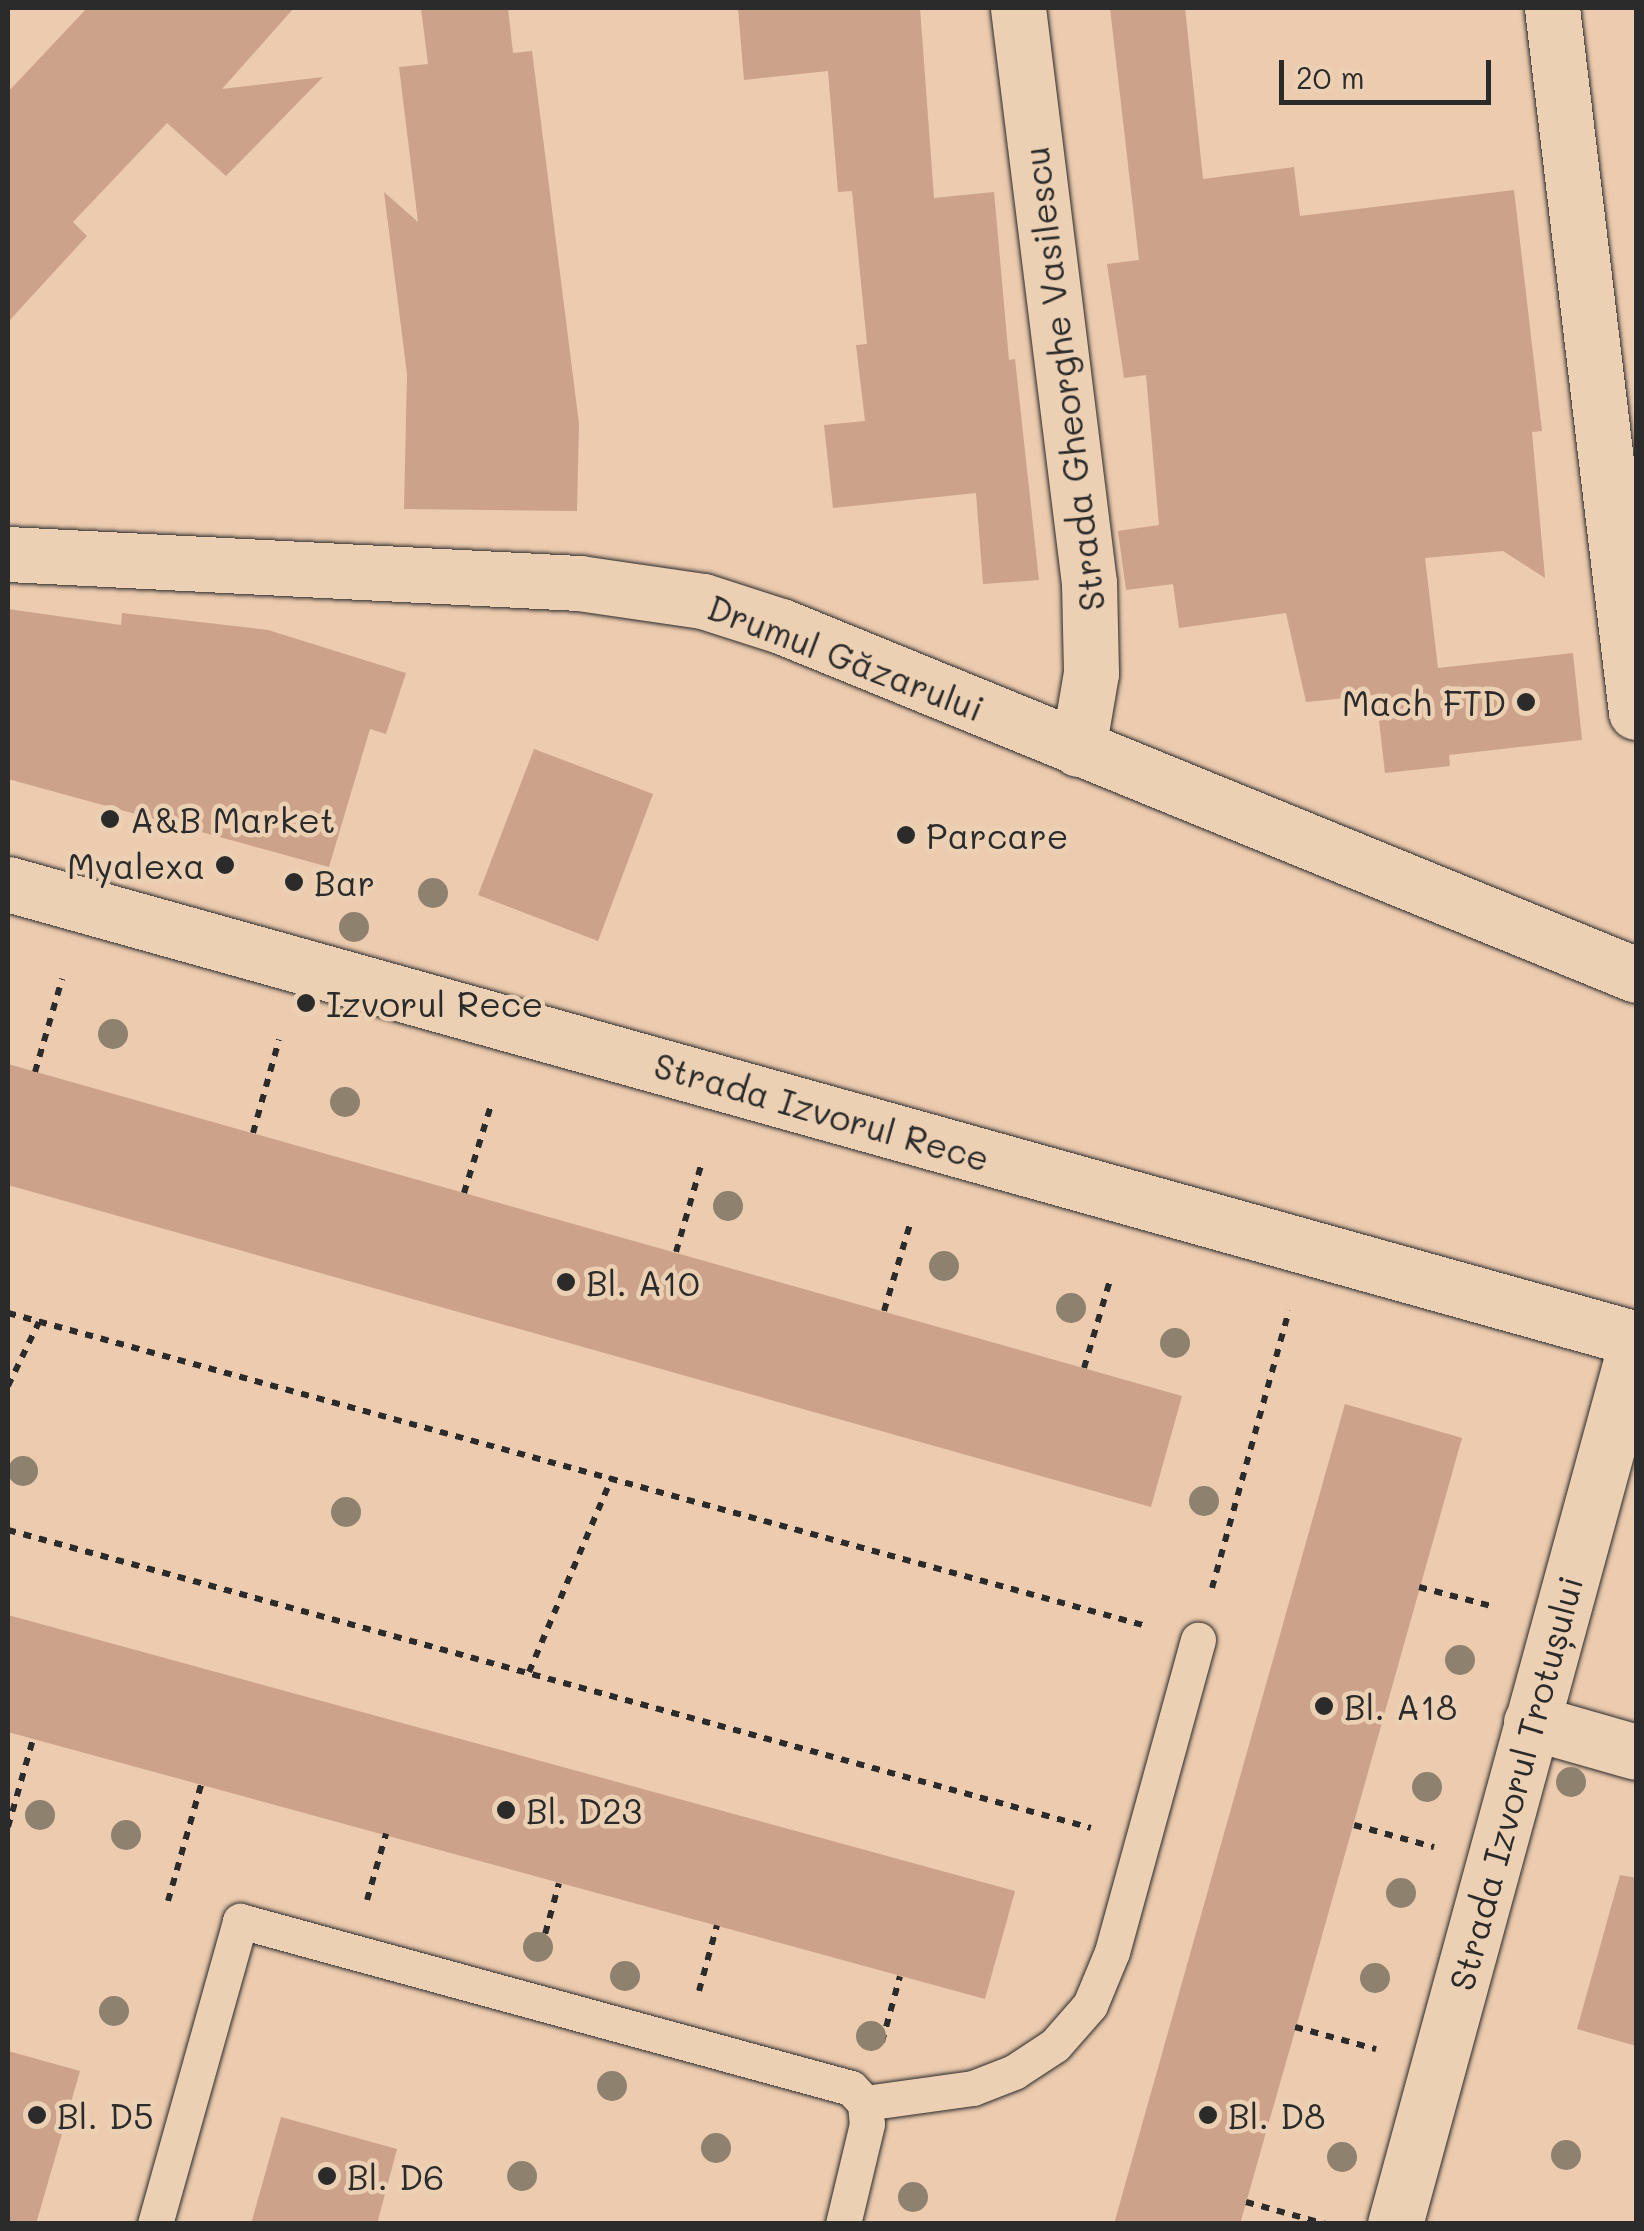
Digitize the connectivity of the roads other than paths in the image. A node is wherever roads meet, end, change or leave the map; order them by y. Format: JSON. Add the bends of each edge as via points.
{"nodes":[{"id":1,"x":1018,"y":8,"type":"edge"},
{"id":2,"x":1552,"y":8,"type":"edge"},
{"id":3,"x":8,"y":554,"type":"edge"},
{"id":4,"x":1636,"y":712,"type":"edge"},
{"id":5,"x":1078,"y":749,"type":"junction"},
{"id":6,"x":8,"y":884,"type":"edge"},
{"id":7,"x":1636,"y":975,"type":"edge"},
{"id":8,"x":1636,"y":1341,"type":"edge"},
{"id":9,"x":1198,"y":1640,"type":"road end"},
{"id":10,"x":1531,"y":1722,"type":"junction"},
{"id":11,"x":1636,"y":1752,"type":"edge"},
{"id":12,"x":865,"y":2103,"type":"junction"},
{"id":13,"x":155,"y":2224,"type":"edge"},
{"id":14,"x":843,"y":2224,"type":"edge"},
{"id":15,"x":1394,"y":2224,"type":"edge"}],
"edges":[{"from":1,"to":5,"type":"street","name":"Strada Gheorghe Vasilescu","via":[[1089,583],[1091,673]]},
{"from":2,"to":4,"type":"street"},
{"from":3,"to":5,"type":"street","name":"Drumul Găzarului","via":[[661,592],[781,626]]},
{"from":5,"to":7,"type":"street","name":"Drumul Găzarului"},
{"from":6,"to":8,"type":"street","name":"Strada Izvorul Rece"},
{"from":8,"to":10,"type":"street","name":"Strada Izvorul Trotușului"},
{"from":9,"to":12,"type":"lane","via":[[1112,1952],[1090,2005],[1055,2045],[1014,2072],[972,2088]]},
{"from":10,"to":11,"type":"street"},
{"from":10,"to":15,"type":"street","name":"Strada Izvorul Trotușului"},
{"from":12,"to":13,"type":"lane","via":[[831,2079],[240,1922]]},
{"from":12,"to":14,"type":"lane","via":[[864,2145]]}]}
